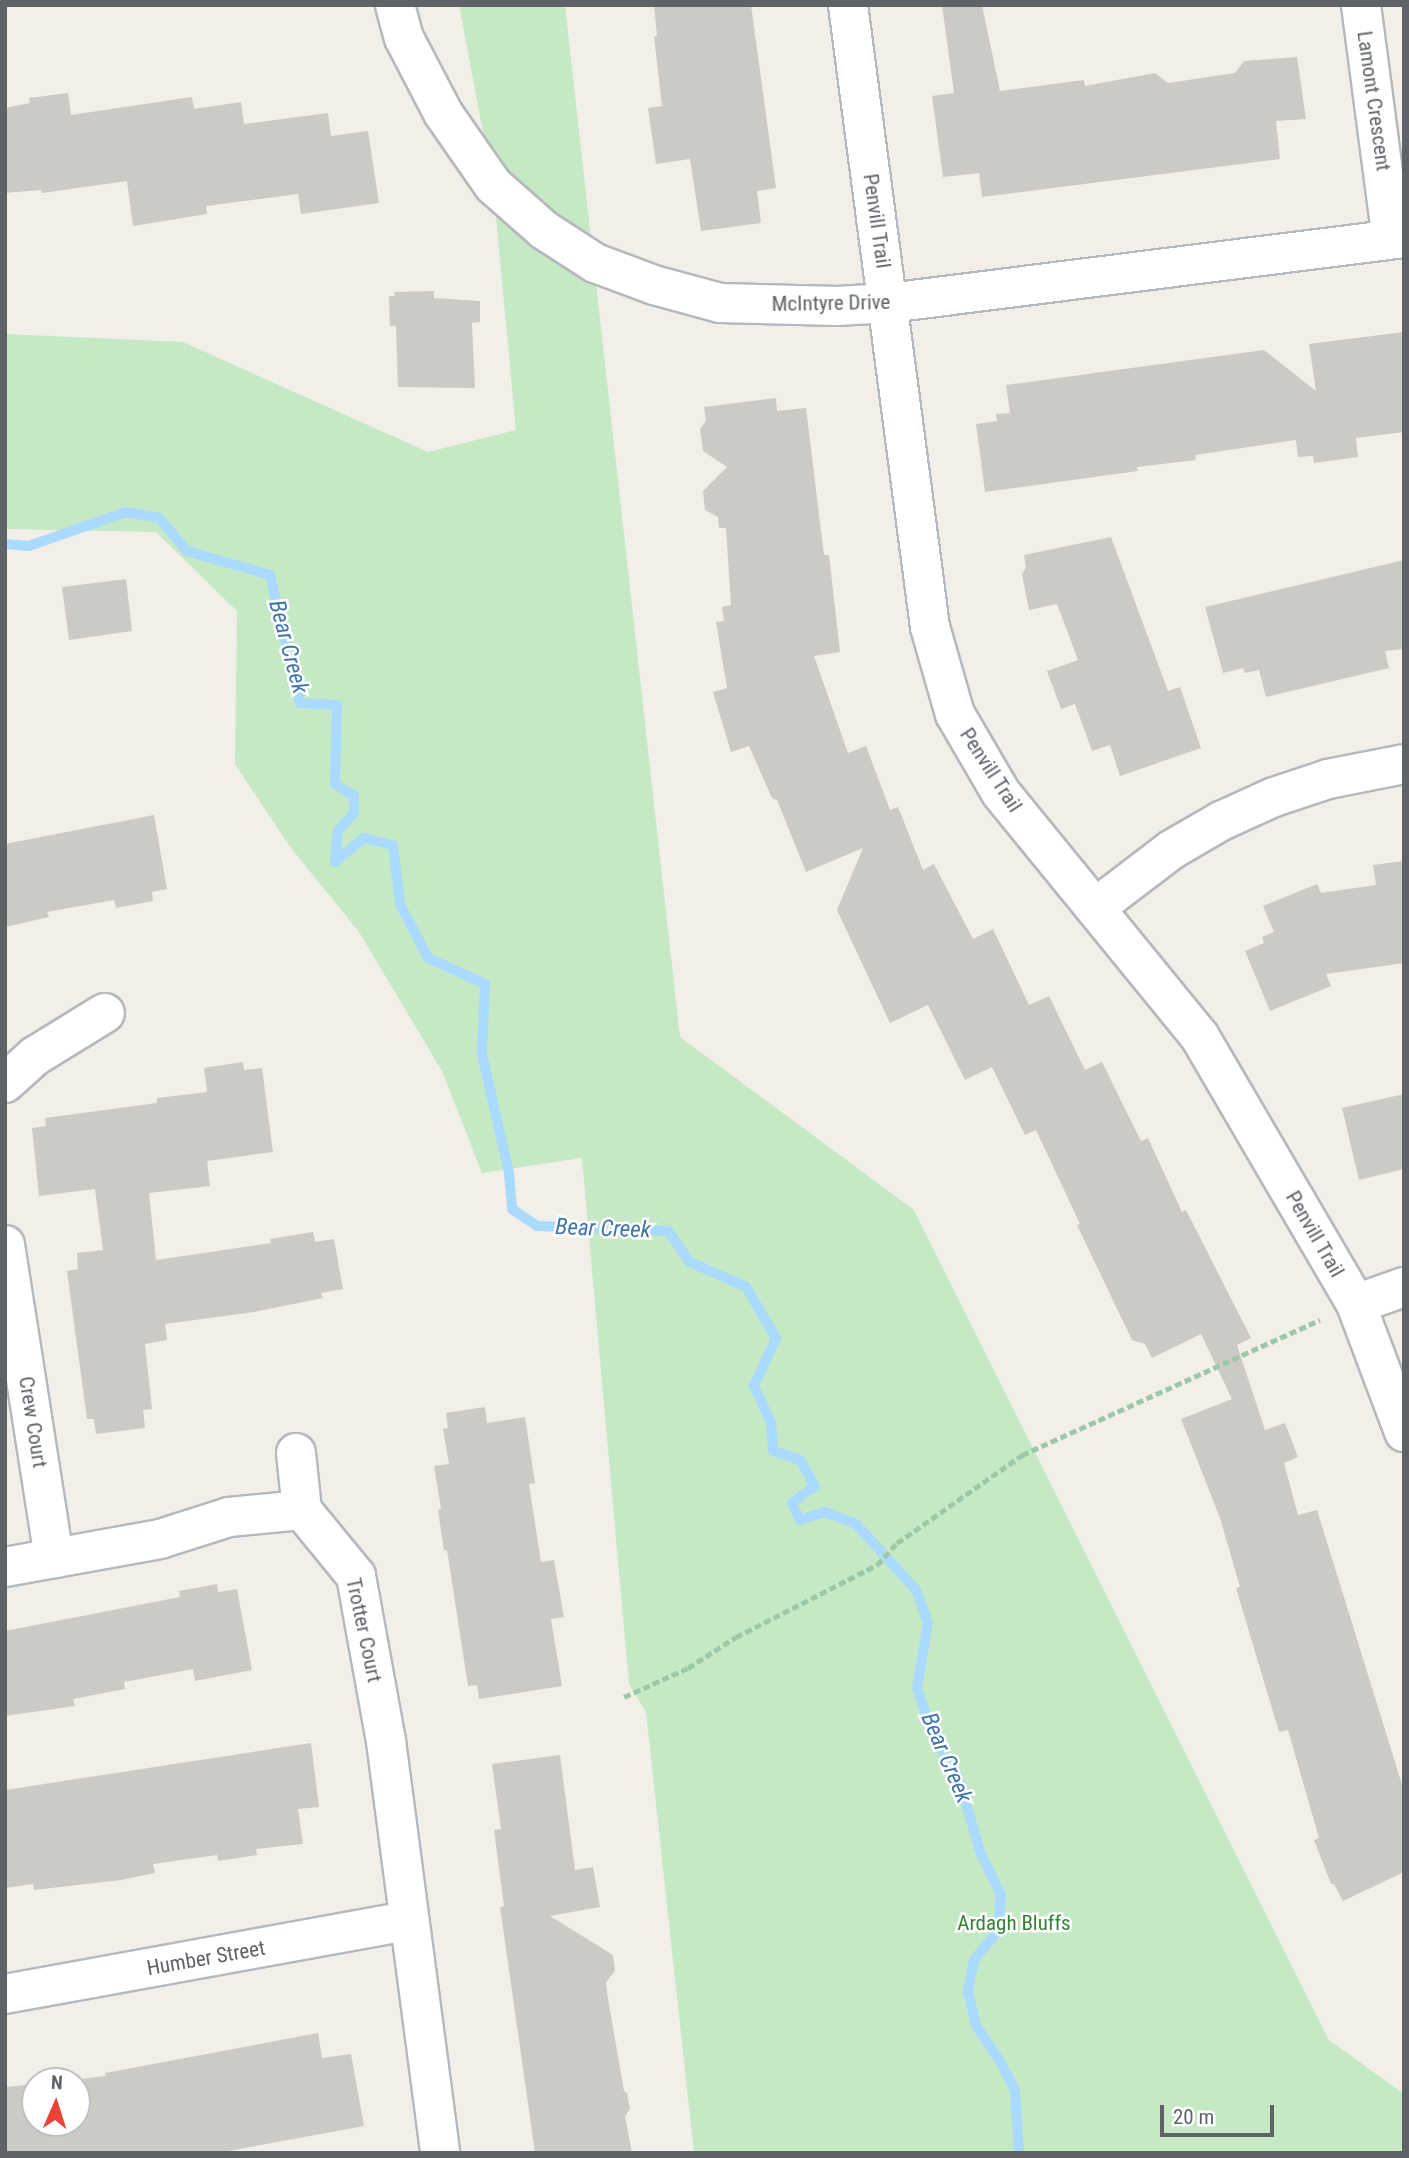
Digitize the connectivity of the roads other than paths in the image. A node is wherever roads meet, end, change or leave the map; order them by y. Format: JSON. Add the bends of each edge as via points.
{"nodes":[{"id":1,"x":395,"y":5,"type":"edge"},
{"id":2,"x":848,"y":5,"type":"edge"},
{"id":3,"x":1361,"y":5,"type":"edge"},
{"id":4,"x":1398,"y":238,"type":"edge"},
{"id":5,"x":889,"y":303,"type":"junction"},
{"id":6,"x":1404,"y":764,"type":"edge"},
{"id":7,"x":1095,"y":908,"type":"junction"},
{"id":8,"x":105,"y":1013,"type":"dead end"},
{"id":9,"x":5,"y":1083,"type":"edge"},
{"id":10,"x":5,"y":1245,"type":"edge"},
{"id":11,"x":1404,"y":1287,"type":"edge"},
{"id":12,"x":1356,"y":1304,"type":"junction"},
{"id":13,"x":1404,"y":1432,"type":"edge"},
{"id":14,"x":296,"y":1452,"type":"dead end"},
{"id":15,"x":302,"y":1510,"type":"junction"},
{"id":16,"x":54,"y":1558,"type":"junction"},
{"id":17,"x":5,"y":1567,"type":"edge"},
{"id":18,"x":407,"y":1921,"type":"junction"},
{"id":19,"x":5,"y":1994,"type":"edge"},
{"id":20,"x":440,"y":2153,"type":"edge"}],
"edges":[{"from":1,"to":5,"type":"street","name":"McIntyre Drive","via":[[404,38],[443,113],[493,185],[544,230],[595,262],[720,303]]},
{"from":2,"to":5,"type":"street","name":"Penvill Trail"},
{"from":3,"to":4,"type":"street","name":"Lamont Crescent"},
{"from":4,"to":5,"type":"street","name":"McIntyre Drive"},
{"from":5,"to":7,"type":"street","name":"Penvill Trail","via":[[930,626],[955,714],[1001,793]]},
{"from":6,"to":7,"type":"street","via":[[1328,779],[1221,821],[1171,850]]},
{"from":7,"to":12,"type":"street","name":"Penvill Trail","via":[[1200,1037]]},
{"from":8,"to":9,"type":"street","via":[[35,1056]]},
{"from":10,"to":16,"type":"street","name":"Crew Court"},
{"from":11,"to":12,"type":"street"},
{"from":12,"to":13,"type":"street","name":"Penvill Trail"},
{"from":14,"to":15,"type":"street"},
{"from":15,"to":16,"type":"street","via":[[229,1517],[160,1539]]},
{"from":15,"to":18,"type":"street","name":"Trotter Court","via":[[356,1576],[386,1741]]},
{"from":16,"to":17,"type":"street"},
{"from":18,"to":19,"type":"street","name":"Humber Street"},
{"from":18,"to":20,"type":"street"}]}
